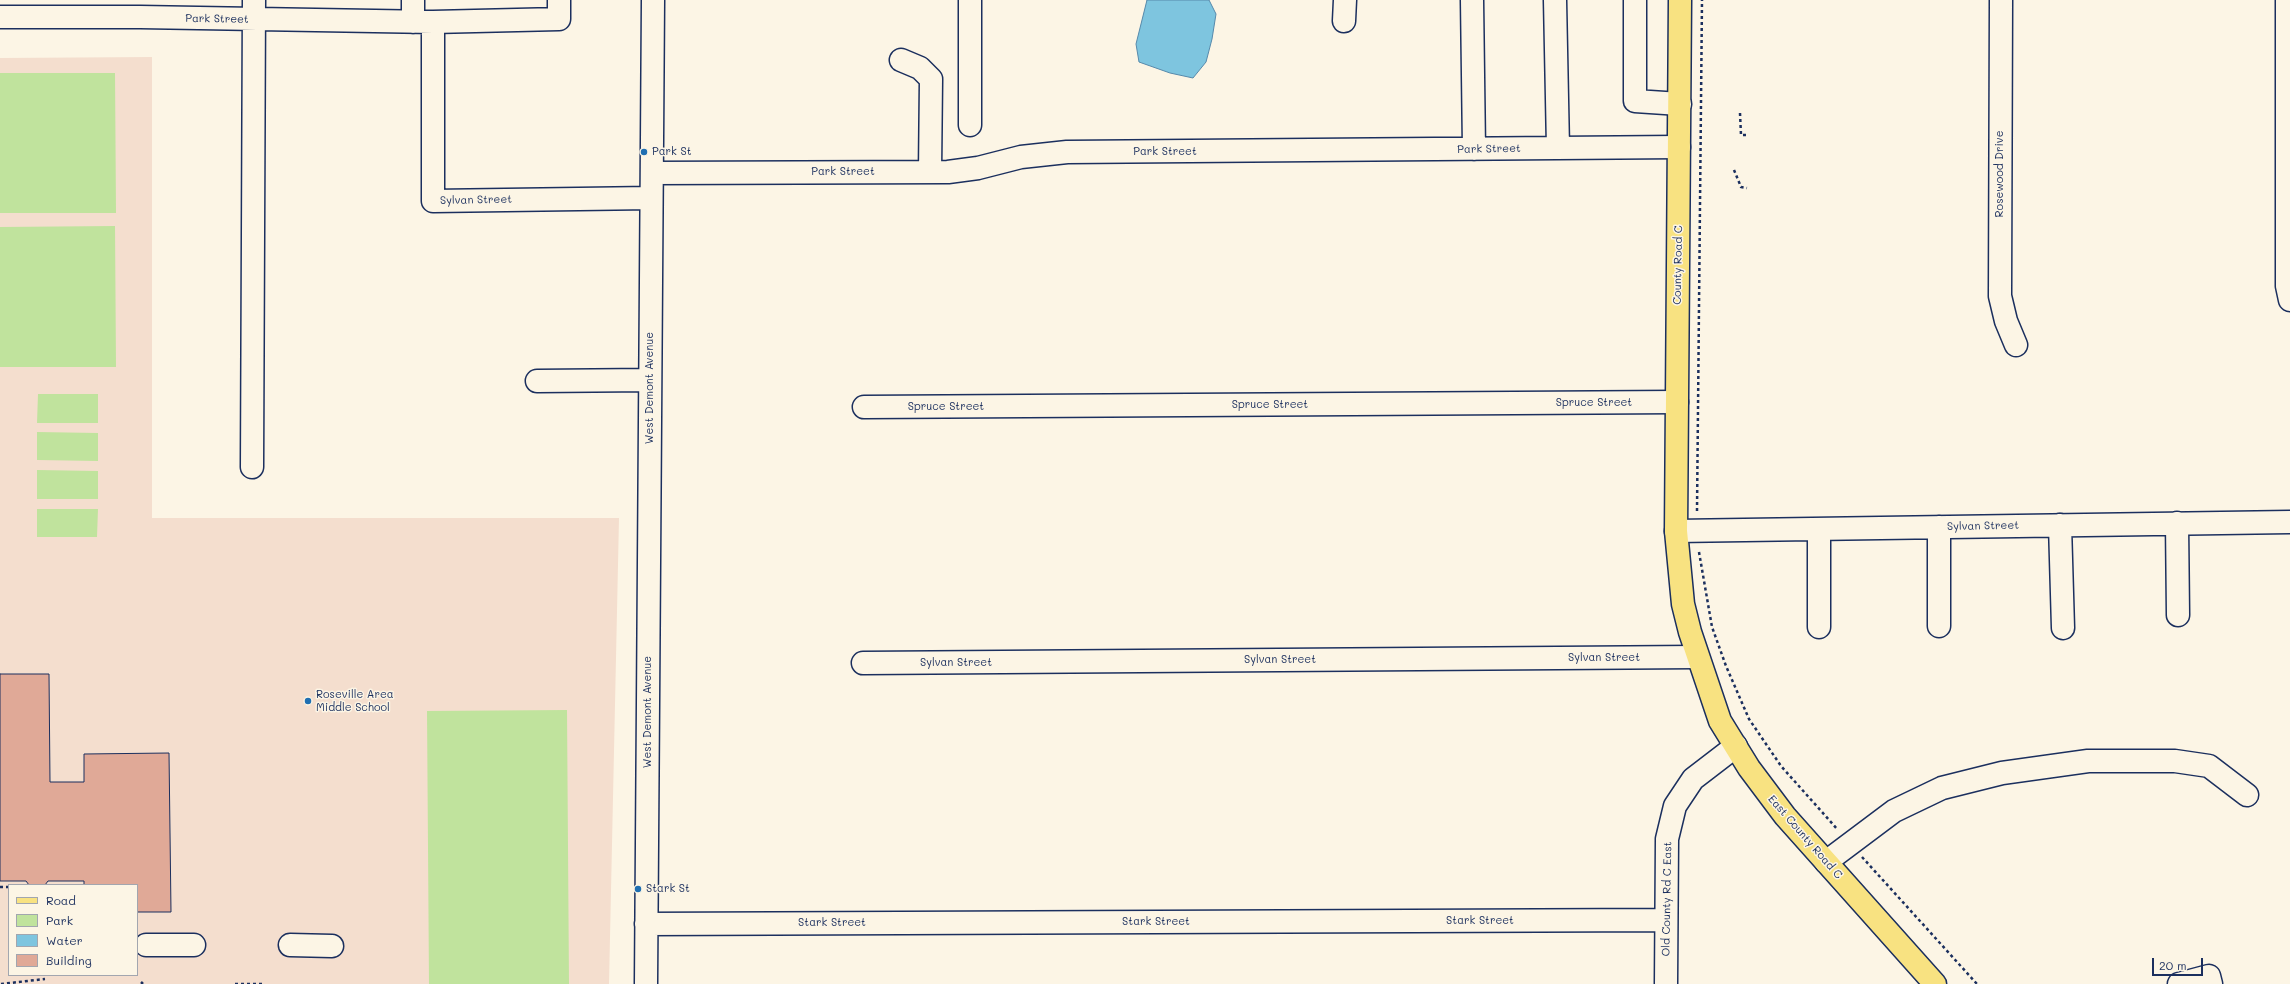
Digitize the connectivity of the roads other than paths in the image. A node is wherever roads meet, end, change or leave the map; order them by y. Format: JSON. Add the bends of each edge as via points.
{"nodes":[{"id":1,"x":413,"y":0,"type":"edge"},
{"id":2,"x":559,"y":0,"type":"edge"},
{"id":3,"x":653,"y":0,"type":"edge"},
{"id":4,"x":970,"y":0,"type":"edge"},
{"id":5,"x":1472,"y":0,"type":"edge"},
{"id":6,"x":1555,"y":0,"type":"edge"},
{"id":7,"x":1635,"y":0,"type":"edge"},
{"id":8,"x":1680,"y":0,"type":"edge"},
{"id":9,"x":2001,"y":0,"type":"edge"},
{"id":10,"x":2287,"y":0,"type":"edge"},
{"id":11,"x":31,"y":8,"type":"edge"},
{"id":12,"x":140,"y":8,"type":"edge"},
{"id":13,"x":254,"y":10,"type":"edge"},
{"id":14,"x":0,"y":17,"type":"edge"},
{"id":15,"x":423,"y":22,"type":"junction"},
{"id":16,"x":901,"y":60,"type":"dead end"},
{"id":17,"x":1680,"y":104,"type":"junction"},
{"id":18,"x":970,"y":125,"type":"dead end"},
{"id":19,"x":1558,"y":148,"type":"junction"},
{"id":20,"x":1679,"y":148,"type":"junction"},
{"id":21,"x":1474,"y":149,"type":"junction"},
{"id":22,"x":930,"y":172,"type":"junction"},
{"id":23,"x":652,"y":173,"type":"junction"},
{"id":24,"x":651,"y":198,"type":"junction"},
{"id":25,"x":2290,"y":300,"type":"edge"},
{"id":26,"x":2016,"y":345,"type":"dead end"},
{"id":27,"x":650,"y":380,"type":"junction"},
{"id":28,"x":537,"y":381,"type":"dead end"},
{"id":29,"x":1676,"y":402,"type":"junction"},
{"id":30,"x":864,"y":407,"type":"dead end"},
{"id":31,"x":252,"y":467,"type":"dead end"},
{"id":32,"x":2290,"y":522,"type":"edge"},
{"id":33,"x":2176,"y":523,"type":"junction"},
{"id":34,"x":2060,"y":525,"type":"junction"},
{"id":35,"x":1939,"y":527,"type":"junction"},
{"id":36,"x":1819,"y":529,"type":"junction"},
{"id":37,"x":1676,"y":531,"type":"junction"},
{"id":38,"x":2178,"y":615,"type":"dead end"},
{"id":39,"x":1939,"y":626,"type":"dead end"},
{"id":40,"x":1819,"y":627,"type":"dead end"},
{"id":41,"x":2063,"y":628,"type":"dead end"},
{"id":42,"x":1697,"y":657,"type":"junction"},
{"id":43,"x":863,"y":664,"type":"dead end"},
{"id":44,"x":1736,"y":746,"type":"junction"},
{"id":45,"x":2247,"y":795,"type":"dead end"},
{"id":46,"x":1826,"y":862,"type":"junction"},
{"id":47,"x":1666,"y":920,"type":"junction"},
{"id":48,"x":646,"y":924,"type":"junction"},
{"id":49,"x":290,"y":944,"type":"dead end"},
{"id":50,"x":146,"y":945,"type":"dead end"},
{"id":51,"x":194,"y":945,"type":"dead end"},
{"id":52,"x":332,"y":946,"type":"dead end"},
{"id":53,"x":646,"y":984,"type":"edge"},
{"id":54,"x":1666,"y":984,"type":"edge"},
{"id":55,"x":1935,"y":984,"type":"edge"},
{"id":56,"x":2179,"y":984,"type":"edge"},
{"id":57,"x":2211,"y":984,"type":"edge"}],
"edges":[{"from":1,"to":15,"type":"street"},
{"from":2,"to":15,"type":"street","name":"Park Street","via":[[559,19]]},
{"from":3,"to":23,"type":"street","name":"West Demont Avenue"},
{"from":4,"to":18,"type":"street"},
{"from":5,"to":21,"type":"street"},
{"from":6,"to":19,"type":"street"},
{"from":7,"to":17,"type":"street","via":[[1635,101]]},
{"from":8,"to":17,"type":"main road","name":"County Road C"},
{"from":9,"to":26,"type":"street","name":"Rosewood Drive","via":[[2000,296],[2006,321]]},
{"from":10,"to":25,"type":"street","via":[[2287,286]]},
{"from":11,"to":12,"type":"street","name":"Park Street"},
{"from":11,"to":14,"type":"street","name":"Park Street"},
{"from":12,"to":13,"type":"street","name":"Park Street"},
{"from":13,"to":15,"type":"street","name":"Park Street"},
{"from":13,"to":31,"type":"street"},
{"from":15,"to":24,"type":"street","name":"Sylvan Street","via":[[433,201]]},
{"from":16,"to":22,"type":"street","via":[[913,63],[931,79]]},
{"from":17,"to":20,"type":"main road","name":"County Road C"},
{"from":19,"to":20,"type":"street","name":"Park Street"},
{"from":19,"to":21,"type":"street","name":"Park Street"},
{"from":20,"to":29,"type":"main road","name":"County Road C"},
{"from":21,"to":22,"type":"street","name":"Park Street","via":[[1061,152],[1021,157],[978,168]]},
{"from":22,"to":23,"type":"street","name":"Park Street"},
{"from":23,"to":24,"type":"street","name":"West Demont Avenue"},
{"from":24,"to":27,"type":"street","name":"West Demont Avenue"},
{"from":27,"to":28,"type":"street"},
{"from":27,"to":48,"type":"street","name":"West Demont Avenue"},
{"from":29,"to":30,"type":"street","name":"Spruce Street"},
{"from":29,"to":37,"type":"main road","name":"County Road C"},
{"from":32,"to":33,"type":"street","name":"Sylvan Street"},
{"from":33,"to":34,"type":"street","name":"Sylvan Street"},
{"from":33,"to":38,"type":"street"},
{"from":34,"to":35,"type":"street","name":"Sylvan Street"},
{"from":34,"to":41,"type":"street"},
{"from":35,"to":36,"type":"street","name":"Sylvan Street"},
{"from":35,"to":39,"type":"street"},
{"from":36,"to":37,"type":"street","name":"Sylvan Street"},
{"from":36,"to":40,"type":"street"},
{"from":37,"to":42,"type":"main road","name":"East County Road C","via":[[1683,604]]},
{"from":42,"to":43,"type":"street","name":"Sylvan Street"},
{"from":42,"to":44,"type":"main road","name":"East County Road C","via":[[1720,721]]},
{"from":44,"to":46,"type":"main road","name":"East County Road C","via":[[1785,816]]},
{"from":44,"to":47,"type":"street","name":"Old County Rd C East","via":[[1693,779],[1675,806],[1668,839]]},
{"from":45,"to":46,"type":"street","via":[[2209,766],[2174,760],[2088,761],[2002,773],[1942,788],[1894,811]]},
{"from":46,"to":55,"type":"main road","name":"East County Road C"},
{"from":47,"to":48,"type":"street","name":"Stark Street"},
{"from":47,"to":54,"type":"street","name":"Old County Rd C East"},
{"from":48,"to":53,"type":"street","name":"West Demont Avenue"},
{"from":49,"to":52,"type":"street"},
{"from":50,"to":51,"type":"street"},
{"from":56,"to":57,"type":"street","via":[[2209,976]]}]}
